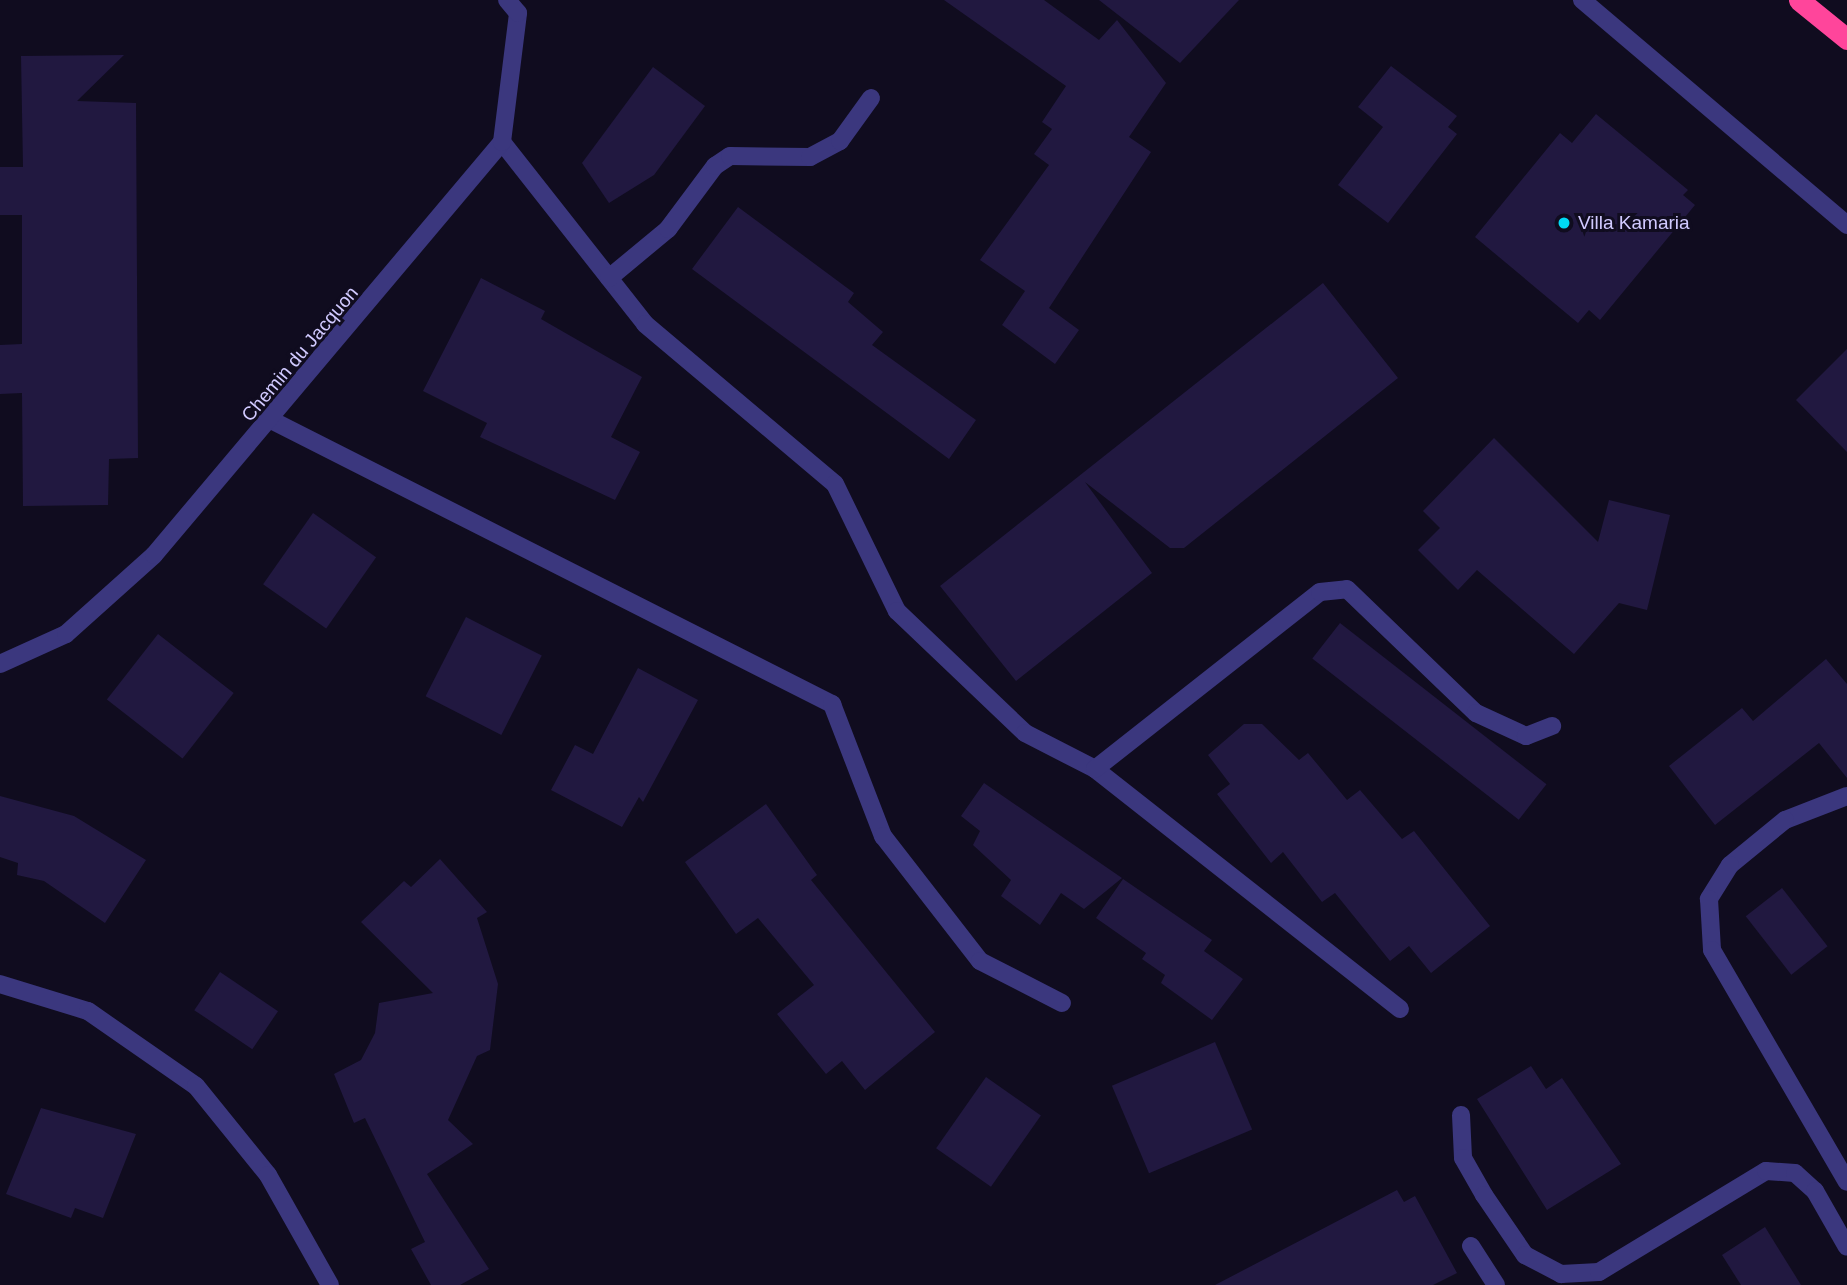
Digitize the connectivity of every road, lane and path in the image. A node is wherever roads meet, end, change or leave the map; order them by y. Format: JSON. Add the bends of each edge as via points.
{"nodes":[{"id":1,"x":507,"y":0,"type":"edge"},
{"id":2,"x":1582,"y":0,"type":"edge"},
{"id":3,"x":1799,"y":0,"type":"edge"},
{"id":4,"x":1847,"y":39,"type":"edge"},
{"id":5,"x":871,"y":98,"type":"dead end"},
{"id":6,"x":502,"y":142,"type":"junction"},
{"id":7,"x":1847,"y":226,"type":"edge"},
{"id":8,"x":609,"y":278,"type":"junction"},
{"id":9,"x":273,"y":421,"type":"junction"},
{"id":10,"x":0,"y":664,"type":"edge"},
{"id":11,"x":1552,"y":726,"type":"dead end"},
{"id":12,"x":1095,"y":769,"type":"junction"},
{"id":13,"x":1847,"y":796,"type":"edge"},
{"id":14,"x":0,"y":984,"type":"edge"},
{"id":15,"x":1062,"y":1003,"type":"dead end"},
{"id":16,"x":1400,"y":1009,"type":"dead end"},
{"id":17,"x":1461,"y":1115,"type":"dead end"},
{"id":18,"x":1847,"y":1182,"type":"edge"},
{"id":19,"x":1471,"y":1246,"type":"dead end"},
{"id":20,"x":1847,"y":1247,"type":"edge"},
{"id":21,"x":330,"y":1285,"type":"edge"},
{"id":22,"x":1496,"y":1285,"type":"edge"}],
"edges":[{"from":1,"to":6,"type":"street","via":[[518,13]]},
{"from":2,"to":7,"type":"street"},
{"from":3,"to":4,"type":"highway"},
{"from":5,"to":8,"type":"street","via":[[840,141],[810,157],[730,156],[715,166],[668,229]]},
{"from":6,"to":8,"type":"street"},
{"from":6,"to":9,"type":"street","name":"Chemin du Jacquon"},
{"from":8,"to":12,"type":"street","via":[[645,324],[835,484],[897,611],[1025,733]]},
{"from":9,"to":10,"type":"street","name":"Chemin du Jacquon","via":[[154,555],[66,634]]},
{"from":9,"to":15,"type":"street","via":[[832,704],[883,836],[980,961]]},
{"from":11,"to":12,"type":"street","via":[[1526,736],[1476,713],[1347,589],[1320,592]]},
{"from":12,"to":16,"type":"street"},
{"from":13,"to":18,"type":"street","via":[[1785,820],[1730,864],[1709,899],[1712,950]]},
{"from":14,"to":21,"type":"street","via":[[88,1012],[196,1086],[268,1175]]},
{"from":17,"to":20,"type":"street","via":[[1463,1158],[1484,1195],[1525,1255],[1561,1274],[1600,1272],[1766,1171],[1795,1172],[1815,1191]]},
{"from":19,"to":22,"type":"street"}]}
